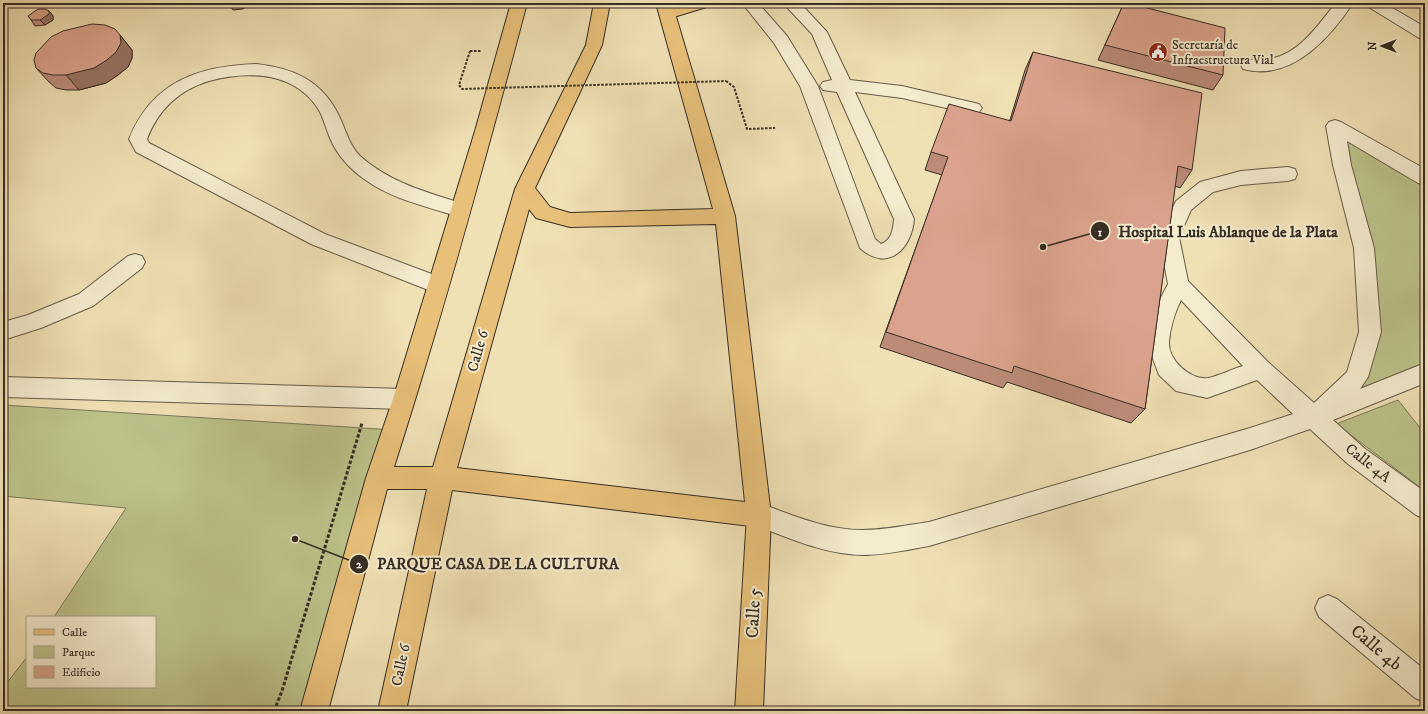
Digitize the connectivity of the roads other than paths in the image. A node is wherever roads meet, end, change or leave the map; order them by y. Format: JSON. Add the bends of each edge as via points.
{"nodes":[{"id":1,"x":519,"y":3,"type":"edge"},
{"id":2,"x":602,"y":3,"type":"edge"},
{"id":3,"x":615,"y":3,"type":"edge"},
{"id":4,"x":704,"y":3,"type":"edge"},
{"id":5,"x":750,"y":3,"type":"edge"},
{"id":6,"x":791,"y":3,"type":"edge"},
{"id":7,"x":1344,"y":3,"type":"edge"},
{"id":8,"x":1373,"y":3,"type":"edge"},
{"id":9,"x":666,"y":9,"type":"edge"},
{"id":10,"x":1425,"y":34,"type":"edge"},
{"id":11,"x":800,"y":36,"type":"junction"},
{"id":12,"x":594,"y":45,"type":"junction"},
{"id":13,"x":1249,"y":65,"type":"dead end"},
{"id":14,"x":842,"y":85,"type":"junction"},
{"id":15,"x":809,"y":86,"type":"junction"},
{"id":16,"x":973,"y":108,"type":"dead end"},
{"id":17,"x":1288,"y":174,"type":"dead end"},
{"id":18,"x":1425,"y":178,"type":"edge"},
{"id":19,"x":525,"y":189,"type":"junction"},
{"id":20,"x":460,"y":210,"type":"junction"},
{"id":21,"x":725,"y":216,"type":"junction"},
{"id":22,"x":135,"y":262,"type":"dead end"},
{"id":23,"x":438,"y":284,"type":"junction"},
{"id":24,"x":1178,"y":284,"type":"junction"},
{"id":25,"x":3,"y":331,"type":"edge"},
{"id":26,"x":1260,"y":369,"type":"junction"},
{"id":27,"x":1425,"y":373,"type":"edge"},
{"id":28,"x":3,"y":387,"type":"edge"},
{"id":29,"x":404,"y":399,"type":"junction"},
{"id":30,"x":1314,"y":417,"type":"junction"},
{"id":31,"x":378,"y":478,"type":"junction"},
{"id":32,"x":442,"y":478,"type":"junction"},
{"id":33,"x":1425,"y":507,"type":"edge"},
{"id":34,"x":759,"y":515,"type":"junction"},
{"id":35,"x":1328,"y":608,"type":"dead end"},
{"id":36,"x":1425,"y":688,"type":"edge"},
{"id":37,"x":314,"y":711,"type":"edge"},
{"id":38,"x":392,"y":711,"type":"edge"},
{"id":39,"x":749,"y":711,"type":"edge"}],
"edges":[{"from":1,"to":20,"type":"main road"},
{"from":2,"to":12,"type":"main road","name":"Calle 6"},
{"from":3,"to":12,"type":"main road"},
{"from":4,"to":9,"type":"main road"},
{"from":5,"to":11,"type":"street"},
{"from":6,"to":11,"type":"street"},
{"from":7,"to":13,"type":"street","via":[[1316,38],[1298,54],[1274,64]]},
{"from":8,"to":10,"type":"street"},
{"from":9,"to":21,"type":"main road","name":"Calle 5"},
{"from":11,"to":14,"type":"street"},
{"from":11,"to":15,"type":"street"},
{"from":12,"to":19,"type":"main road","name":"Calle 6"},
{"from":14,"to":15,"type":"street"},
{"from":14,"to":15,"type":"street","via":[[904,219],[901,238],[895,246],[886,251],[878,251],[867,243]]},
{"from":14,"to":16,"type":"street","via":[[872,86],[914,93]]},
{"from":17,"to":24,"type":"street","via":[[1241,178],[1207,187],[1183,206],[1169,237]]},
{"from":18,"to":30,"type":"street","via":[[1335,126],[1342,165],[1364,248],[1370,332],[1357,376]]},
{"from":19,"to":21,"type":"main road","via":[[543,213],[570,220]]},
{"from":19,"to":32,"type":"main road","name":"Calle 6"},
{"from":20,"to":23,"type":"main road"},
{"from":20,"to":23,"type":"street","via":[[393,186],[372,175],[348,154],[325,106],[304,84],[286,75],[258,70],[225,72],[191,81],[168,94],[145,121],[138,139],[142,147],[163,159],[318,239]]},
{"from":21,"to":34,"type":"main road","name":"Calle 5"},
{"from":22,"to":25,"type":"street","via":[[86,300],[33,322]]},
{"from":23,"to":29,"type":"main road"},
{"from":24,"to":26,"type":"street","name":"Calle 4A"},
{"from":24,"to":26,"type":"street","via":[[1166,309],[1158,343],[1167,368],[1184,384],[1207,388]]},
{"from":26,"to":30,"type":"street","name":"Calle 4A"},
{"from":27,"to":30,"type":"street"},
{"from":28,"to":29,"type":"street"},
{"from":29,"to":31,"type":"main road"},
{"from":30,"to":33,"type":"street","name":"Calle 4A","via":[[1360,458]]},
{"from":30,"to":34,"type":"street","via":[[1250,439],[929,534],[893,540],[853,542],[813,535]]},
{"from":31,"to":32,"type":"main road"},
{"from":31,"to":37,"type":"main road"},
{"from":32,"to":34,"type":"main road"},
{"from":32,"to":38,"type":"main road","name":"Calle 6"},
{"from":34,"to":39,"type":"main road","name":"Calle 5"},
{"from":35,"to":36,"type":"street","name":"Calle 4b"}]}
